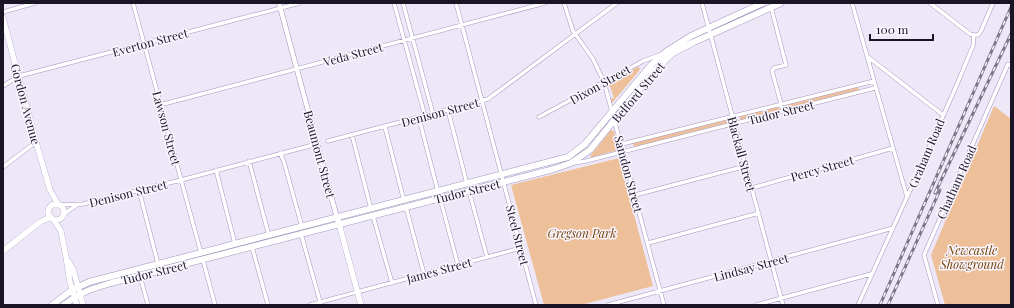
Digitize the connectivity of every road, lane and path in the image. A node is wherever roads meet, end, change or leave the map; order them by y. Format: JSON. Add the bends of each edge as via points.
{"nodes":[{"id":1,"x":35,"y":3,"type":"edge"},
{"id":2,"x":133,"y":3,"type":"edge"},
{"id":3,"x":278,"y":3,"type":"edge"},
{"id":4,"x":300,"y":3,"type":"edge"},
{"id":5,"x":394,"y":3,"type":"edge"},
{"id":6,"x":403,"y":3,"type":"edge"},
{"id":7,"x":456,"y":3,"type":"edge"},
{"id":8,"x":545,"y":3,"type":"edge"},
{"id":9,"x":564,"y":3,"type":"edge"},
{"id":10,"x":617,"y":3,"type":"edge"},
{"id":11,"x":702,"y":3,"type":"edge"},
{"id":12,"x":764,"y":3,"type":"edge"},
{"id":13,"x":781,"y":3,"type":"edge"},
{"id":14,"x":852,"y":3,"type":"edge"},
{"id":15,"x":930,"y":3,"type":"edge"},
{"id":16,"x":993,"y":3,"type":"edge"},
{"id":17,"x":771,"y":7,"type":"junction"},
{"id":18,"x":280,"y":8,"type":"junction"},
{"id":19,"x":3,"y":12,"type":"edge"},
{"id":20,"x":3,"y":18,"type":"edge"},
{"id":21,"x":462,"y":25,"type":"junction"},
{"id":22,"x":710,"y":31,"type":"junction"},
{"id":23,"x":575,"y":34,"type":"junction"},
{"id":24,"x":974,"y":35,"type":"junction"},
{"id":25,"x":413,"y":38,"type":"junction"},
{"id":26,"x":404,"y":41,"type":"junction"},
{"id":27,"x":144,"y":44,"type":"junction"},
{"id":28,"x":663,"y":54,"type":"junction"},
{"id":29,"x":867,"y":56,"type":"junction"},
{"id":30,"x":1011,"y":66,"type":"edge"},
{"id":31,"x":296,"y":70,"type":"junction"},
{"id":32,"x":19,"y":76,"type":"junction"},
{"id":33,"x":874,"y":81,"type":"junction"},
{"id":34,"x":604,"y":82,"type":"junction"},
{"id":35,"x":3,"y":86,"type":"edge"},
{"id":36,"x":876,"y":88,"type":"junction"},
{"id":37,"x":482,"y":101,"type":"junction"},
{"id":38,"x":780,"y":104,"type":"junction"},
{"id":39,"x":160,"y":105,"type":"junction"},
{"id":40,"x":448,"y":110,"type":"junction"},
{"id":41,"x":783,"y":111,"type":"junction"},
{"id":42,"x":612,"y":113,"type":"junction"},
{"id":43,"x":434,"y":114,"type":"junction"},
{"id":44,"x":943,"y":115,"type":"junction"},
{"id":45,"x":425,"y":116,"type":"junction"},
{"id":46,"x":732,"y":116,"type":"junction"},
{"id":47,"x":419,"y":118,"type":"junction"},
{"id":48,"x":539,"y":118,"type":"dead end"},
{"id":49,"x":614,"y":121,"type":"junction"},
{"id":50,"x":735,"y":124,"type":"junction"},
{"id":51,"x":385,"y":127,"type":"junction"},
{"id":52,"x":352,"y":135,"type":"junction"},
{"id":53,"x":328,"y":141,"type":"dead end"},
{"id":54,"x":36,"y":142,"type":"junction"},
{"id":55,"x":317,"y":144,"type":"junction"},
{"id":56,"x":622,"y":144,"type":"junction"},
{"id":57,"x":893,"y":148,"type":"junction"},
{"id":58,"x":580,"y":149,"type":"joint"},
{"id":59,"x":624,"y":152,"type":"junction"},
{"id":60,"x":280,"y":153,"type":"junction"},
{"id":61,"x":249,"y":161,"type":"junction"},
{"id":62,"x":571,"y":163,"type":"junction"},
{"id":63,"x":746,"y":166,"type":"junction"},
{"id":64,"x":3,"y":167,"type":"edge"},
{"id":65,"x":216,"y":170,"type":"junction"},
{"id":66,"x":502,"y":174,"type":"junction"},
{"id":67,"x":181,"y":180,"type":"junction"},
{"id":68,"x":504,"y":181,"type":"junction"},
{"id":69,"x":468,"y":187,"type":"junction"},
{"id":70,"x":752,"y":188,"type":"junction"},
{"id":71,"x":50,"y":190,"type":"junction"},
{"id":72,"x":139,"y":190,"type":"junction"},
{"id":73,"x":439,"y":195,"type":"junction"},
{"id":74,"x":635,"y":195,"type":"junction"},
{"id":75,"x":908,"y":197,"type":"junction"},
{"id":76,"x":59,"y":204,"type":"junction"},
{"id":77,"x":405,"y":204,"type":"junction"},
{"id":78,"x":78,"y":205,"type":"junction"},
{"id":79,"x":51,"y":206,"type":"junction"},
{"id":80,"x":372,"y":212,"type":"junction"},
{"id":81,"x":759,"y":213,"type":"junction"},
{"id":82,"x":51,"y":216,"type":"junction"},
{"id":83,"x":62,"y":216,"type":"junction"},
{"id":84,"x":338,"y":221,"type":"junction"},
{"id":85,"x":302,"y":227,"type":"junction"},
{"id":86,"x":893,"y":228,"type":"junction"},
{"id":87,"x":60,"y":231,"type":"junction"},
{"id":88,"x":302,"y":234,"type":"junction"},
{"id":89,"x":269,"y":236,"type":"junction"},
{"id":90,"x":648,"y":243,"type":"junction"},
{"id":91,"x":235,"y":244,"type":"junction"},
{"id":92,"x":252,"y":247,"type":"junction"},
{"id":93,"x":521,"y":248,"type":"junction"},
{"id":94,"x":3,"y":251,"type":"edge"},
{"id":95,"x":202,"y":257,"type":"junction"},
{"id":96,"x":487,"y":257,"type":"junction"},
{"id":97,"x":772,"y":262,"type":"junction"},
{"id":98,"x":158,"y":264,"type":"junction"},
{"id":99,"x":458,"y":265,"type":"junction"},
{"id":100,"x":424,"y":274,"type":"junction"},
{"id":101,"x":871,"y":274,"type":"junction"},
{"id":102,"x":140,"y":276,"type":"junction"},
{"id":103,"x":392,"y":283,"type":"junction"},
{"id":104,"x":75,"y":288,"type":"junction"},
{"id":105,"x":661,"y":291,"type":"junction"},
{"id":106,"x":357,"y":292,"type":"junction"},
{"id":107,"x":77,"y":295,"type":"junction"},
{"id":108,"x":339,"y":297,"type":"joint"},
{"id":109,"x":782,"y":298,"type":"junction"},
{"id":110,"x":320,"y":304,"type":"edge"},
{"id":111,"x":52,"y":305,"type":"edge"},
{"id":112,"x":64,"y":305,"type":"edge"},
{"id":113,"x":77,"y":305,"type":"edge"},
{"id":114,"x":83,"y":305,"type":"edge"},
{"id":115,"x":148,"y":305,"type":"edge"},
{"id":116,"x":215,"y":305,"type":"edge"},
{"id":117,"x":268,"y":305,"type":"edge"},
{"id":118,"x":310,"y":305,"type":"edge"},
{"id":119,"x":361,"y":305,"type":"edge"},
{"id":120,"x":536,"y":305,"type":"edge"},
{"id":121,"x":608,"y":305,"type":"edge"},
{"id":122,"x":664,"y":305,"type":"edge"},
{"id":123,"x":756,"y":305,"type":"edge"},
{"id":124,"x":783,"y":305,"type":"edge"},
{"id":125,"x":858,"y":305,"type":"edge"},
{"id":126,"x":938,"y":305,"type":"edge"}],
"edges":[{"from":1,"to":19,"type":"street"},
{"from":2,"to":27,"type":"street","name":"Lawson Street"},
{"from":3,"to":18,"type":"street","name":"Beaumont Street"},
{"from":4,"to":18,"type":"street","name":"Everton Street"},
{"from":5,"to":26,"type":"street"},
{"from":6,"to":25,"type":"street"},
{"from":7,"to":21,"type":"street","name":"Steel Street"},
{"from":8,"to":21,"type":"street","name":"Veda Street"},
{"from":9,"to":23,"type":"street","name":"Samdon Street"},
{"from":10,"to":23,"type":"street","name":"Denison Street"},
{"from":11,"to":22,"type":"street","name":"Blackall Street"},
{"from":12,"to":22,"type":"main road","name":"Belford Street"},
{"from":13,"to":17,"type":"main road","name":"Belford Street"},
{"from":14,"to":29,"type":"street"},
{"from":15,"to":24,"type":"street"},
{"from":16,"to":24,"type":"street","name":"Graham Road","via":[[981,31]]},
{"from":17,"to":22,"type":"main road","name":"Belford Street"},
{"from":17,"to":38,"type":"street","via":[[786,65],[772,71]]},
{"from":18,"to":27,"type":"street","name":"Everton Street"},
{"from":18,"to":31,"type":"street","name":"Beaumont Street"},
{"from":20,"to":32,"type":"main road","name":"Gordon Avenue"},
{"from":21,"to":25,"type":"street","name":"Veda Street"},
{"from":21,"to":37,"type":"street","name":"Steel Street"},
{"from":22,"to":28,"type":"main road","name":"Belford Street","via":[[680,42]]},
{"from":22,"to":46,"type":"street","name":"Blackall Street"},
{"from":22,"to":49,"type":"main road","name":"Belford Street","via":[[666,59]]},
{"from":23,"to":34,"type":"street","name":"Samdon Street","via":[[592,58]]},
{"from":23,"to":37,"type":"street","name":"Denison Street"},
{"from":24,"to":44,"type":"street","name":"Graham Road","via":[[973,46]]},
{"from":25,"to":26,"type":"street","name":"Veda Street"},
{"from":25,"to":43,"type":"street"},
{"from":26,"to":31,"type":"street","name":"Veda Street"},
{"from":26,"to":45,"type":"street"},
{"from":27,"to":32,"type":"street","name":"Everton Street"},
{"from":27,"to":39,"type":"street","name":"Lawson Street"},
{"from":28,"to":34,"type":"street","name":"Dixon Street","via":[[643,61]]},
{"from":28,"to":42,"type":"main road","name":"Belford Street"},
{"from":29,"to":33,"type":"street"},
{"from":29,"to":44,"type":"street"},
{"from":30,"to":126,"type":"street","name":"Chatham Road","via":[[1008,64],[924,254]]},
{"from":31,"to":39,"type":"street","name":"Veda Street"},
{"from":31,"to":55,"type":"street","name":"Beaumont Street"},
{"from":32,"to":35,"type":"street","name":"Everton Street"},
{"from":32,"to":54,"type":"main road","name":"Gordon Avenue"},
{"from":33,"to":36,"type":"street"},
{"from":33,"to":38,"type":"street","name":"Tudor Street"},
{"from":34,"to":42,"type":"street","name":"Samdon Street"},
{"from":34,"to":48,"type":"street","name":"Dixon Street"},
{"from":36,"to":41,"type":"street","name":"Tudor Street"},
{"from":36,"to":57,"type":"street"},
{"from":37,"to":40,"type":"street","name":"Denison Street"},
{"from":37,"to":66,"type":"street","name":"Steel Street"},
{"from":38,"to":41,"type":"street"},
{"from":38,"to":46,"type":"street","name":"Tudor Street"},
{"from":39,"to":67,"type":"street","name":"Lawson Street"},
{"from":40,"to":43,"type":"street","name":"Denison Street"},
{"from":40,"to":69,"type":"street"},
{"from":41,"to":50,"type":"street","name":"Tudor Street"},
{"from":42,"to":49,"type":"street","name":"Samdon Street"},
{"from":42,"to":58,"type":"main road","name":"Belford Street"},
{"from":43,"to":45,"type":"street","name":"Denison Street"},
{"from":44,"to":75,"type":"street","name":"Graham Road"},
{"from":45,"to":47,"type":"street","name":"Denison Street"},
{"from":46,"to":50,"type":"street","name":"Blackall Street"},
{"from":46,"to":56,"type":"street","name":"Tudor Street"},
{"from":47,"to":51,"type":"street","name":"Denison Street"},
{"from":47,"to":73,"type":"street"},
{"from":49,"to":56,"type":"street","name":"Samdon Street"},
{"from":49,"to":62,"type":"main road","name":"Belford Street","via":[[590,150]]},
{"from":50,"to":59,"type":"street","name":"Tudor Street"},
{"from":50,"to":63,"type":"street","name":"Blackall Street"},
{"from":51,"to":52,"type":"street","name":"Denison Street"},
{"from":51,"to":77,"type":"street"},
{"from":52,"to":53,"type":"street","name":"Denison Street"},
{"from":52,"to":80,"type":"street"},
{"from":54,"to":64,"type":"street"},
{"from":54,"to":71,"type":"main road","name":"Gordon Avenue"},
{"from":55,"to":60,"type":"street","name":"Denison Street"},
{"from":55,"to":84,"type":"street","name":"Beaumont Street"},
{"from":56,"to":59,"type":"street","name":"Samdon Street"},
{"from":57,"to":70,"type":"street","name":"Percy Street"},
{"from":57,"to":75,"type":"street"},
{"from":58,"to":66,"type":"main road","name":"Tudor Street","via":[[564,159]]},
{"from":59,"to":62,"type":"street","name":"Tudor Street"},
{"from":59,"to":74,"type":"street","name":"Samdon Street"},
{"from":60,"to":61,"type":"street","name":"Denison Street"},
{"from":60,"to":85,"type":"street"},
{"from":61,"to":65,"type":"street","name":"Denison Street"},
{"from":61,"to":89,"type":"street"},
{"from":62,"to":68,"type":"main road","name":"Tudor Street"},
{"from":63,"to":70,"type":"street","name":"Blackall Street"},
{"from":63,"to":74,"type":"street"},
{"from":65,"to":67,"type":"street","name":"Denison Street"},
{"from":65,"to":91,"type":"street"},
{"from":66,"to":68,"type":"street","name":"Steel Street"},
{"from":66,"to":69,"type":"main road","name":"Tudor Street"},
{"from":67,"to":72,"type":"street","name":"Denison Street"},
{"from":67,"to":95,"type":"street","name":"Lawson Street"},
{"from":68,"to":69,"type":"main road","name":"Tudor Street"},
{"from":68,"to":93,"type":"street","name":"Steel Street"},
{"from":69,"to":73,"type":"main road","name":"Tudor Street"},
{"from":69,"to":96,"type":"street"},
{"from":70,"to":81,"type":"street","name":"Blackall Street"},
{"from":71,"to":76,"type":"main road","name":"Gordon Avenue"},
{"from":71,"to":79,"type":"main road","name":"Gordon Avenue"},
{"from":72,"to":78,"type":"street","name":"Denison Street"},
{"from":72,"to":98,"type":"street"},
{"from":73,"to":77,"type":"main road","name":"Tudor Street"},
{"from":73,"to":99,"type":"street"},
{"from":74,"to":90,"type":"street","name":"Samdon Street"},
{"from":75,"to":86,"type":"street","name":"Graham Road"},
{"from":76,"to":78,"type":"street","name":"Denison Street"},
{"from":76,"to":79,"type":"main road"},
{"from":76,"to":83,"type":"main road","name":"Gordon Avenue","via":[[64,210]]},
{"from":77,"to":80,"type":"main road","name":"Tudor Street"},
{"from":77,"to":100,"type":"street"},
{"from":78,"to":83,"type":"street","name":"Denison Street"},
{"from":79,"to":82,"type":"main road"},
{"from":80,"to":84,"type":"main road","name":"Tudor Street"},
{"from":80,"to":103,"type":"street"},
{"from":81,"to":90,"type":"street"},
{"from":81,"to":97,"type":"street","name":"Blackall Street"},
{"from":82,"to":83,"type":"main road"},
{"from":82,"to":87,"type":"main road"},
{"from":82,"to":94,"type":"main road"},
{"from":83,"to":87,"type":"main road"},
{"from":84,"to":85,"type":"main road","name":"Tudor Street"},
{"from":84,"to":88,"type":"main road","name":"Tudor Street"},
{"from":84,"to":106,"type":"main road","name":"Beaumont Street"},
{"from":85,"to":89,"type":"main road","name":"Tudor Street"},
{"from":86,"to":97,"type":"street","name":"Lindsay Street"},
{"from":86,"to":101,"type":"street","name":"Graham Road"},
{"from":87,"to":104,"type":"main road","via":[[66,257],[73,269]]},
{"from":88,"to":92,"type":"main road","name":"Tudor Street"},
{"from":88,"to":110,"type":"street"},
{"from":89,"to":91,"type":"main road","name":"Tudor Street"},
{"from":90,"to":105,"type":"street","name":"Samdon Street"},
{"from":91,"to":95,"type":"main road","name":"Tudor Street"},
{"from":92,"to":95,"type":"main road","name":"Tudor Street"},
{"from":92,"to":117,"type":"street"},
{"from":93,"to":96,"type":"street","name":"James Street"},
{"from":93,"to":120,"type":"street","name":"Steel Street"},
{"from":95,"to":98,"type":"main road","name":"Tudor Street"},
{"from":95,"to":102,"type":"main road","name":"Tudor Street"},
{"from":95,"to":116,"type":"street","name":"Lawson Street"},
{"from":96,"to":99,"type":"street","name":"James Street"},
{"from":97,"to":105,"type":"street","name":"Lindsay Street"},
{"from":97,"to":109,"type":"street","name":"Blackall Street"},
{"from":98,"to":104,"type":"main road","name":"Tudor Street"},
{"from":99,"to":100,"type":"street","name":"James Street"},
{"from":100,"to":103,"type":"street","name":"James Street"},
{"from":101,"to":109,"type":"street"},
{"from":101,"to":125,"type":"street","name":"Graham Road"},
{"from":102,"to":107,"type":"main road","name":"Tudor Street"},
{"from":102,"to":115,"type":"street"},
{"from":103,"to":106,"type":"street","name":"James Street"},
{"from":104,"to":107,"type":"main road"},
{"from":104,"to":111,"type":"main road","name":"Tudor Street"},
{"from":105,"to":121,"type":"street","name":"Lindsay Street"},
{"from":105,"to":122,"type":"street","name":"Samdon Street"},
{"from":106,"to":108,"type":"street"},
{"from":106,"to":119,"type":"main road","name":"Beaumont Street"},
{"from":107,"to":112,"type":"main road","name":"Tudor Street"},
{"from":107,"to":113,"type":"main road"},
{"from":107,"to":114,"type":"main road"},
{"from":108,"to":110,"type":"street"},
{"from":109,"to":123,"type":"street"},
{"from":109,"to":124,"type":"street","name":"Blackall Street"},
{"from":110,"to":118,"type":"street"}]}
